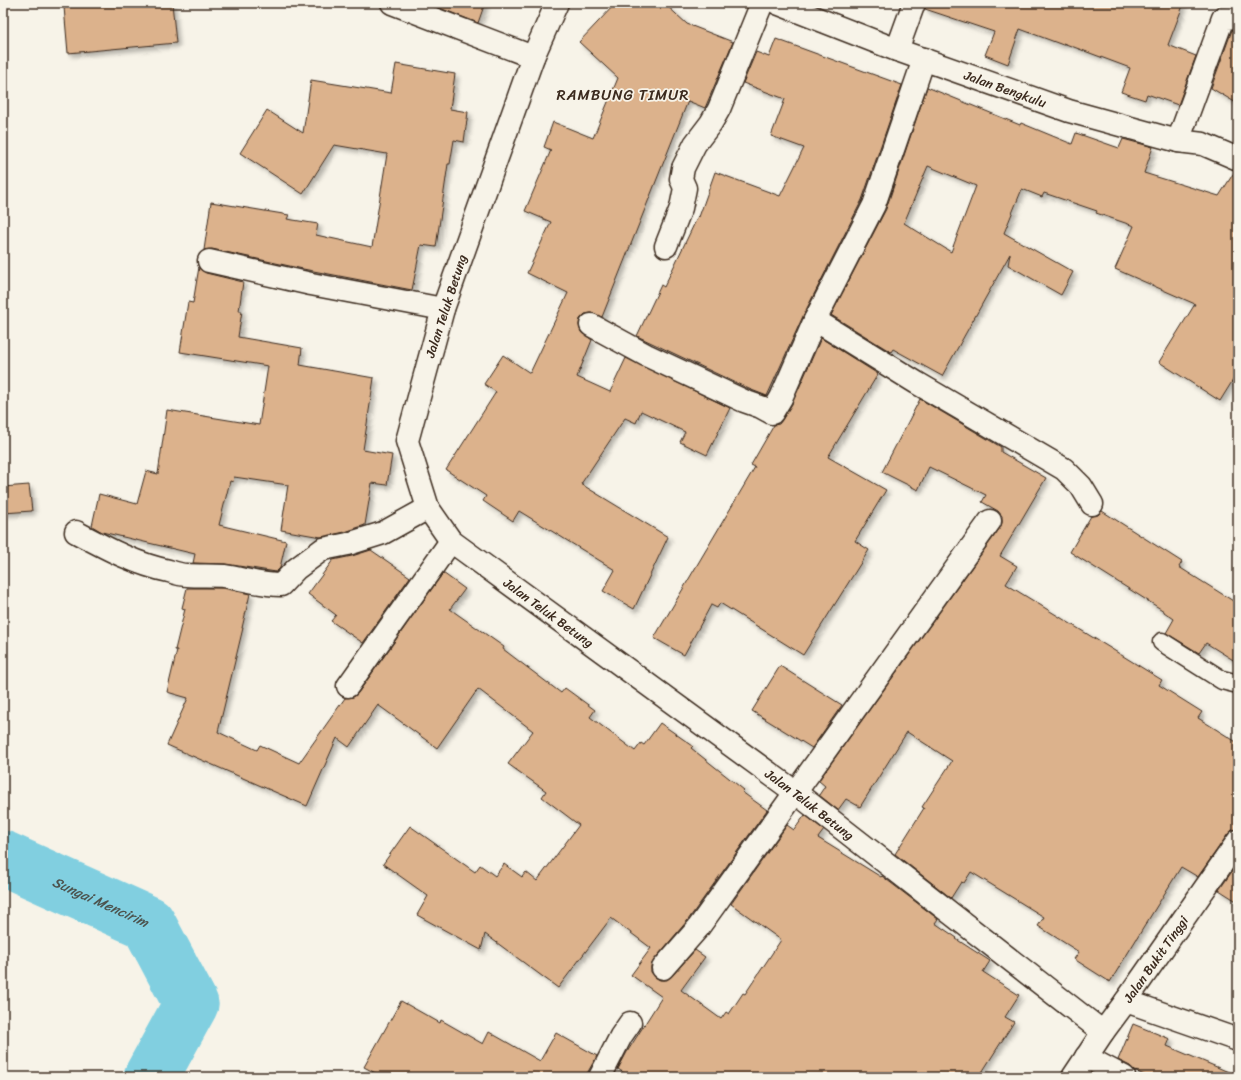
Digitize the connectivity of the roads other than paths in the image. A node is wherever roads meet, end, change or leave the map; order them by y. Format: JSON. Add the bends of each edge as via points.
{"nodes":[{"id":1,"x":392,"y":3,"type":"edge"},
{"id":2,"x":557,"y":3,"type":"edge"},
{"id":3,"x":762,"y":3,"type":"edge"},
{"id":4,"x":777,"y":3,"type":"edge"},
{"id":5,"x":914,"y":3,"type":"edge"},
{"id":6,"x":1238,"y":18,"type":"edge"},
{"id":7,"x":897,"y":50,"type":"junction"},
{"id":8,"x":533,"y":57,"type":"junction"},
{"id":9,"x":924,"y":60,"type":"junction"},
{"id":10,"x":1178,"y":141,"type":"junction"},
{"id":11,"x":1238,"y":159,"type":"edge"},
{"id":12,"x":666,"y":246,"type":"dead end"},
{"id":13,"x":209,"y":261,"type":"dead end"},
{"id":14,"x":443,"y":308,"type":"junction"},
{"id":15,"x":815,"y":320,"type":"junction"},
{"id":16,"x":591,"y":325,"type":"dead end"},
{"id":17,"x":1092,"y":504,"type":"dead end"},
{"id":18,"x":428,"y":508,"type":"junction"},
{"id":19,"x":990,"y":521,"type":"dead end"},
{"id":20,"x":76,"y":532,"type":"dead end"},
{"id":21,"x":451,"y":541,"type":"junction"},
{"id":22,"x":1162,"y":642,"type":"dead end"},
{"id":23,"x":1238,"y":684,"type":"edge"},
{"id":24,"x":348,"y":686,"type":"dead end"},
{"id":25,"x":795,"y":792,"type":"junction"},
{"id":26,"x":1238,"y":841,"type":"edge"},
{"id":27,"x":1230,"y":866,"type":"edge"},
{"id":28,"x":663,"y":968,"type":"dead end"},
{"id":29,"x":1126,"y":1001,"type":"junction"},
{"id":30,"x":630,"y":1024,"type":"dead end"},
{"id":31,"x":1103,"y":1032,"type":"junction"},
{"id":32,"x":1238,"y":1040,"type":"edge"},
{"id":33,"x":1086,"y":1057,"type":"junction"},
{"id":34,"x":600,"y":1077,"type":"edge"},
{"id":35,"x":1073,"y":1077,"type":"edge"},
{"id":36,"x":1124,"y":1077,"type":"edge"}],
"edges":[{"from":1,"to":8,"type":"street"},
{"from":2,"to":8,"type":"street","name":"Jalan Teluk Betung"},
{"from":3,"to":12,"type":"street","via":[[719,109],[695,144],[683,168],[682,179],[685,188],[681,208]]},
{"from":4,"to":7,"type":"street","name":"Jalan Bengkulu"},
{"from":5,"to":7,"type":"street"},
{"from":6,"to":10,"type":"street","via":[[1223,18]]},
{"from":7,"to":9,"type":"street","name":"Jalan Bengkulu"},
{"from":8,"to":14,"type":"street","name":"Jalan Teluk Betung"},
{"from":9,"to":10,"type":"street","name":"Jalan Bengkulu","via":[[1070,111]]},
{"from":9,"to":15,"type":"street","via":[[874,205]]},
{"from":10,"to":11,"type":"street","name":"Jalan Bengkulu","via":[[1203,144]]},
{"from":13,"to":14,"type":"street","via":[[311,284]]},
{"from":14,"to":18,"type":"street","name":"Jalan Teluk Betung","via":[[407,441]]},
{"from":15,"to":16,"type":"street","via":[[772,413],[646,355]]},
{"from":15,"to":17,"type":"street","via":[[1064,469],[1081,486]]},
{"from":18,"to":20,"type":"street","via":[[383,533],[323,549],[296,569],[282,585],[160,570],[115,553]]},
{"from":18,"to":21,"type":"street","name":"Jalan Teluk Betung"},
{"from":19,"to":25,"type":"street"},
{"from":21,"to":24,"type":"street"},
{"from":21,"to":25,"type":"street","name":"Jalan Teluk Betung"},
{"from":22,"to":23,"type":"lane","via":[[1222,680]]},
{"from":25,"to":28,"type":"street","via":[[698,928]]},
{"from":25,"to":31,"type":"street","name":"Jalan Teluk Betung"},
{"from":26,"to":27,"type":"street","name":"Jalan Bukit Tinggi"},
{"from":27,"to":29,"type":"street","name":"Jalan Bukit Tinggi"},
{"from":29,"to":31,"type":"street","name":"Jalan Bukit Tinggi"},
{"from":29,"to":32,"type":"street"},
{"from":30,"to":34,"type":"street"},
{"from":31,"to":33,"type":"street","name":"Jalan Bukit Tinggi"},
{"from":33,"to":35,"type":"street","name":"Jalan Bukit Tinggi"},
{"from":33,"to":36,"type":"street"}]}
